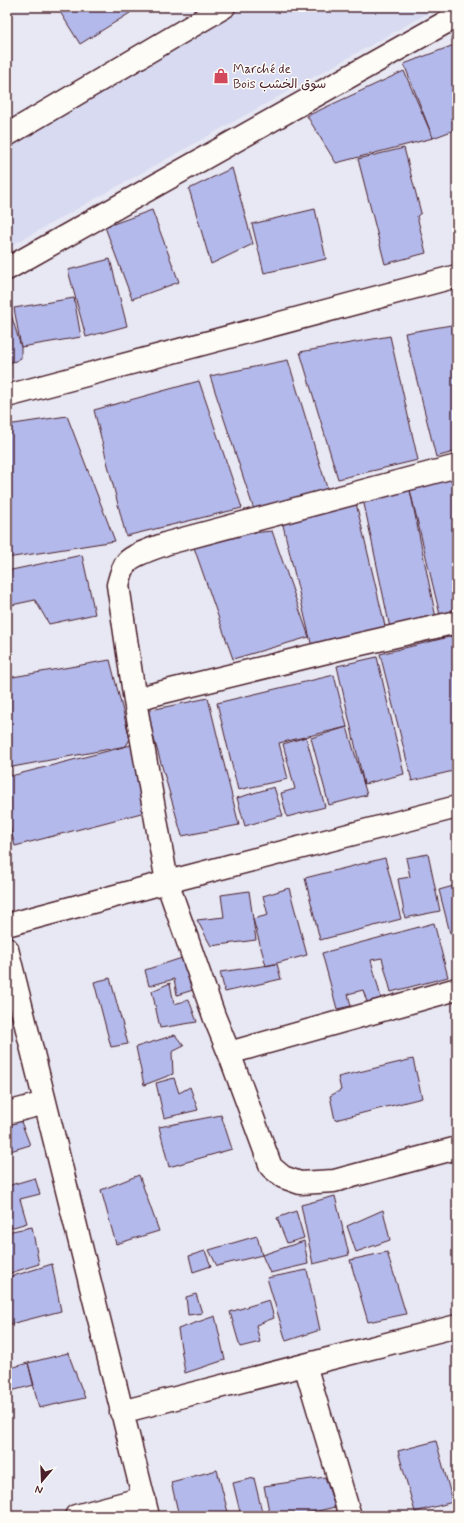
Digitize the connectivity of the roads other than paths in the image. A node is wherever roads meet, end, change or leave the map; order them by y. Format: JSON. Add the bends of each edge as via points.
{"nodes":[{"id":1,"x":224,"y":7,"type":"edge"},
{"id":2,"x":457,"y":16,"type":"edge"},
{"id":3,"x":7,"y":135,"type":"edge"},
{"id":4,"x":7,"y":269,"type":"edge"},
{"id":5,"x":457,"y":276,"type":"edge"},
{"id":6,"x":7,"y":396,"type":"edge"},
{"id":7,"x":457,"y":466,"type":"edge"},
{"id":8,"x":457,"y":622,"type":"edge"},
{"id":9,"x":135,"y":701,"type":"junction"},
{"id":10,"x":457,"y":807,"type":"edge"},
{"id":11,"x":167,"y":882,"type":"junction"},
{"id":12,"x":7,"y":925,"type":"edge"},
{"id":13,"x":7,"y":949,"type":"edge"},
{"id":14,"x":457,"y":989,"type":"edge"},
{"id":15,"x":229,"y":1053,"type":"junction"},
{"id":16,"x":45,"y":1102,"type":"junction"},
{"id":17,"x":7,"y":1113,"type":"edge"},
{"id":18,"x":457,"y":1148,"type":"edge"},
{"id":19,"x":457,"y":1326,"type":"edge"},
{"id":20,"x":305,"y":1365,"type":"junction"},
{"id":21,"x":121,"y":1412,"type":"junction"},
{"id":22,"x":146,"y":1507,"type":"edge"},
{"id":23,"x":76,"y":1516,"type":"edge"},
{"id":24,"x":350,"y":1516,"type":"edge"}],
"edges":[{"from":1,"to":3,"type":"street"},
{"from":2,"to":4,"type":"street"},
{"from":5,"to":6,"type":"street"},
{"from":7,"to":9,"type":"street","via":[[168,543],[128,560],[118,585]]},
{"from":8,"to":9,"type":"street","via":[[335,649]]},
{"from":9,"to":11,"type":"street"},
{"from":10,"to":11,"type":"street"},
{"from":11,"to":12,"type":"street"},
{"from":11,"to":15,"type":"street"},
{"from":13,"to":16,"type":"street"},
{"from":14,"to":15,"type":"street"},
{"from":15,"to":18,"type":"street","via":[[271,1167],[282,1177],[300,1183],[334,1181]]},
{"from":16,"to":17,"type":"street"},
{"from":16,"to":21,"type":"street"},
{"from":19,"to":20,"type":"street"},
{"from":20,"to":21,"type":"street"},
{"from":20,"to":24,"type":"street"},
{"from":21,"to":22,"type":"street"},
{"from":22,"to":23,"type":"street"}]}
